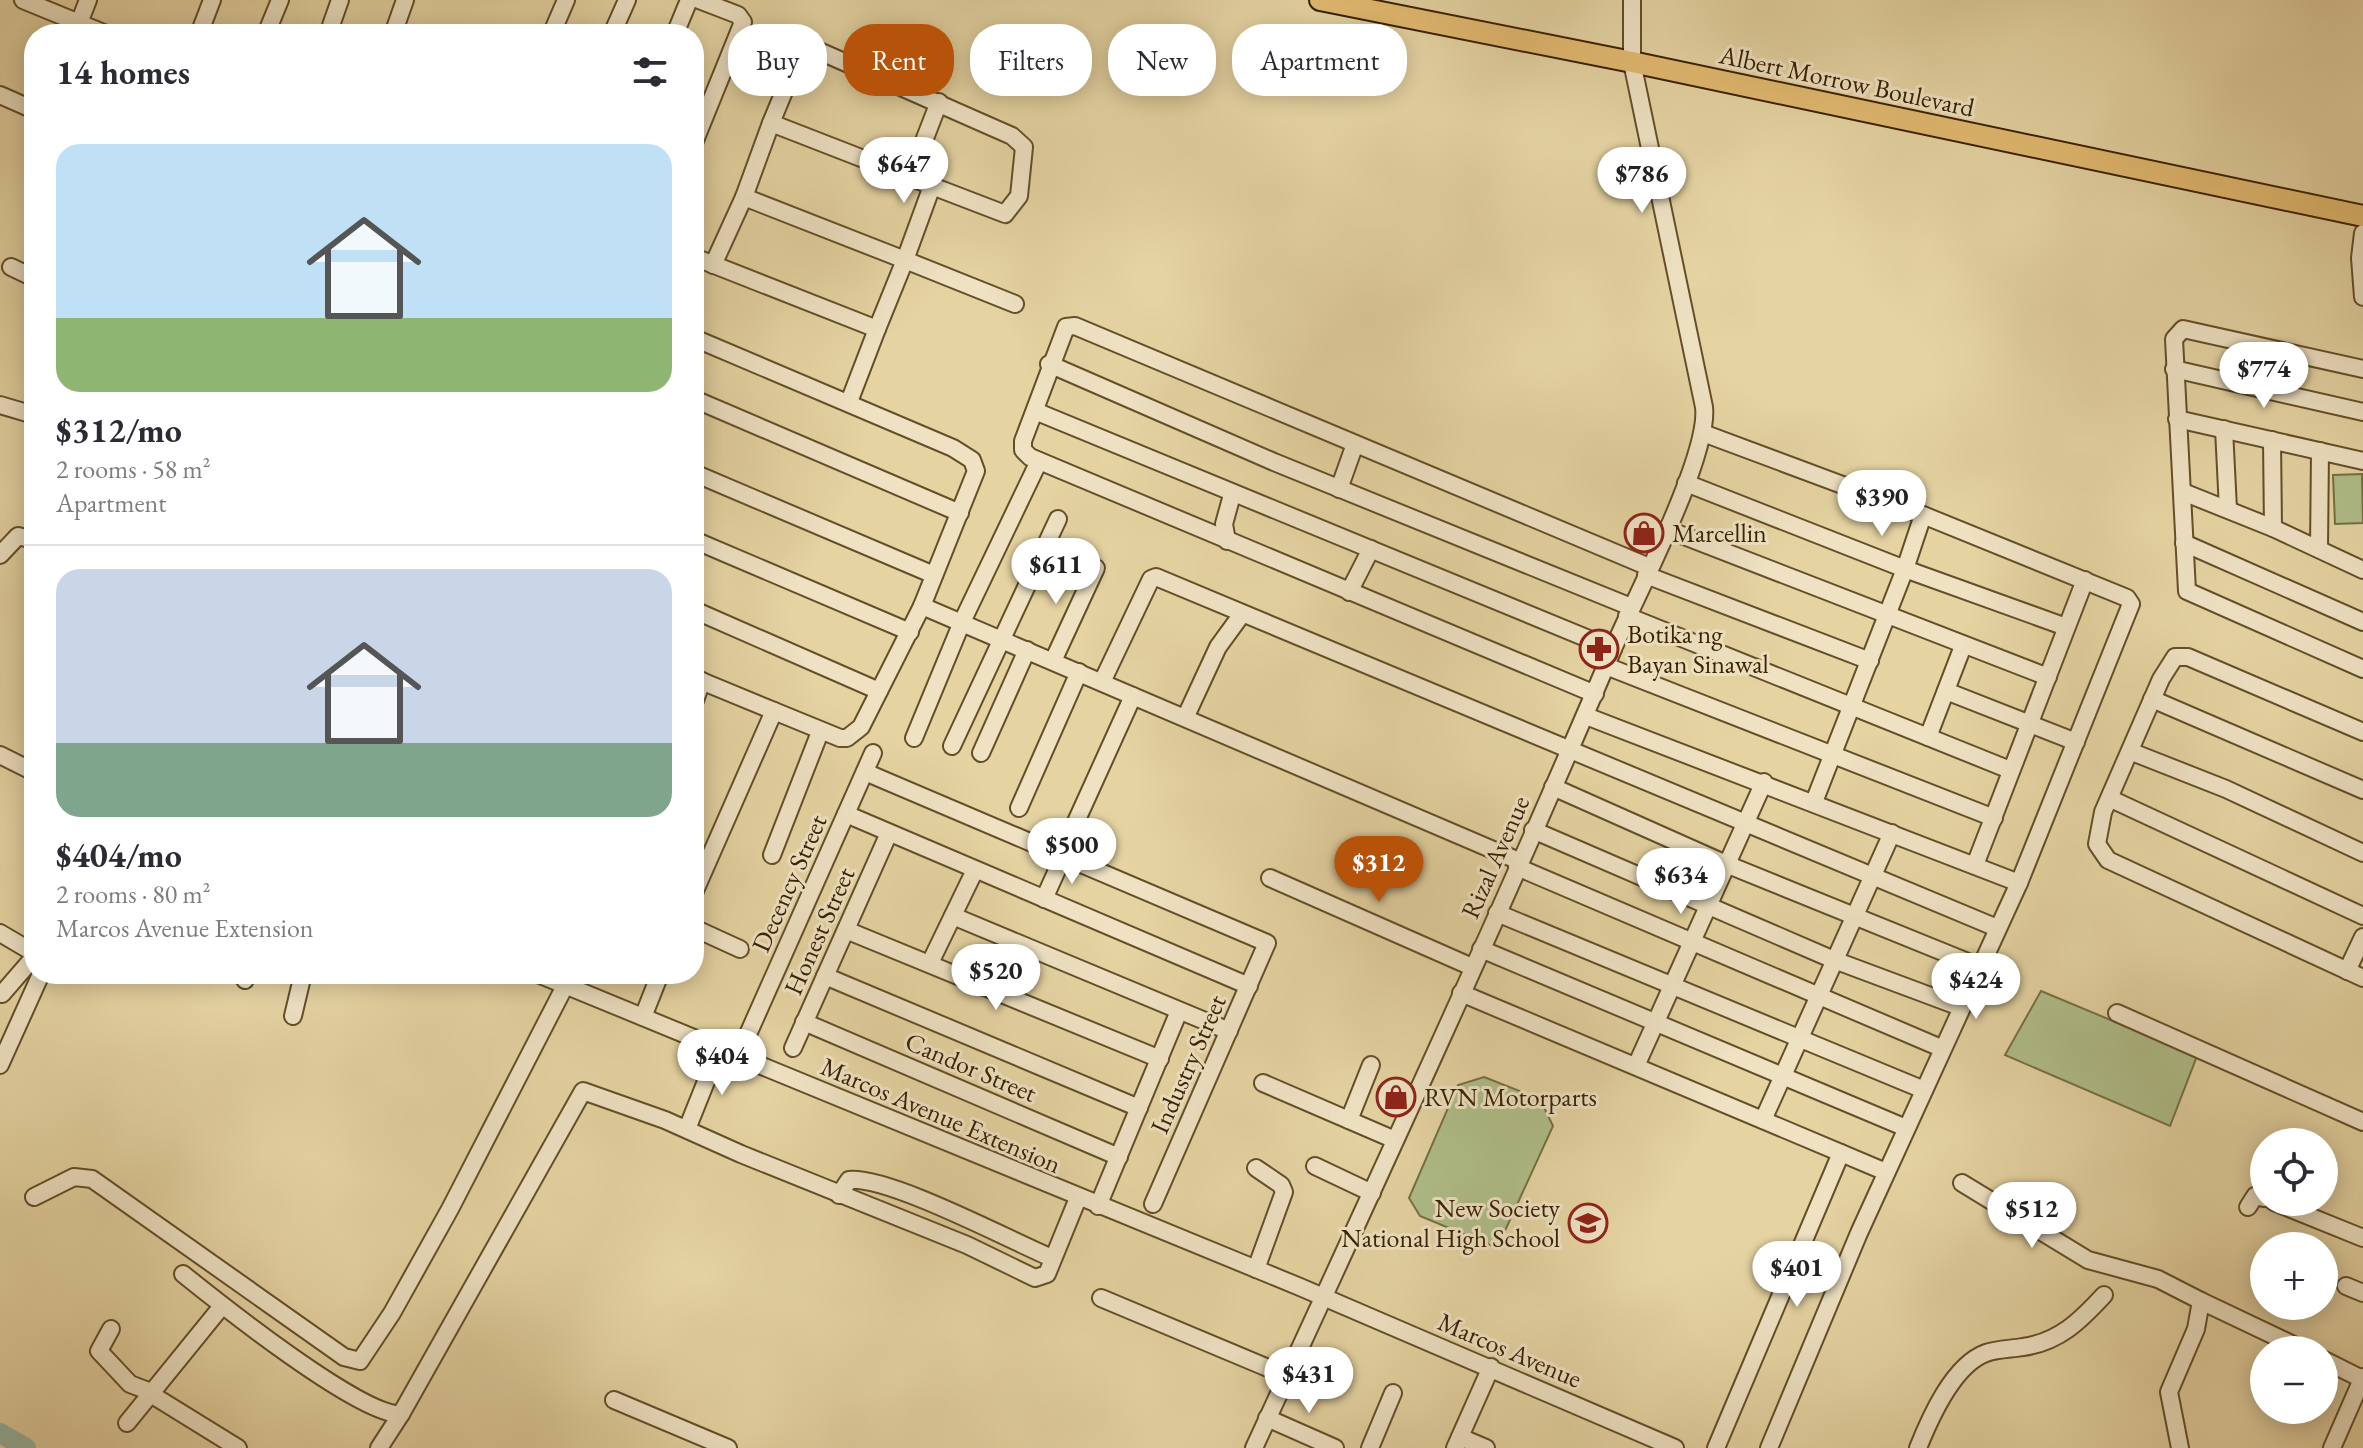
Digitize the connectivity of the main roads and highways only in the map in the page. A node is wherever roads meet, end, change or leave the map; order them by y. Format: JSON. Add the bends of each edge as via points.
{"nodes":[{"id":1,"x":1320,"y":0,"type":"edge"},
{"id":2,"x":2363,"y":216,"type":"edge"}],
"edges":[{"from":1,"to":2,"type":"main road","name":"Albert Morrow Boulevard"}]}
